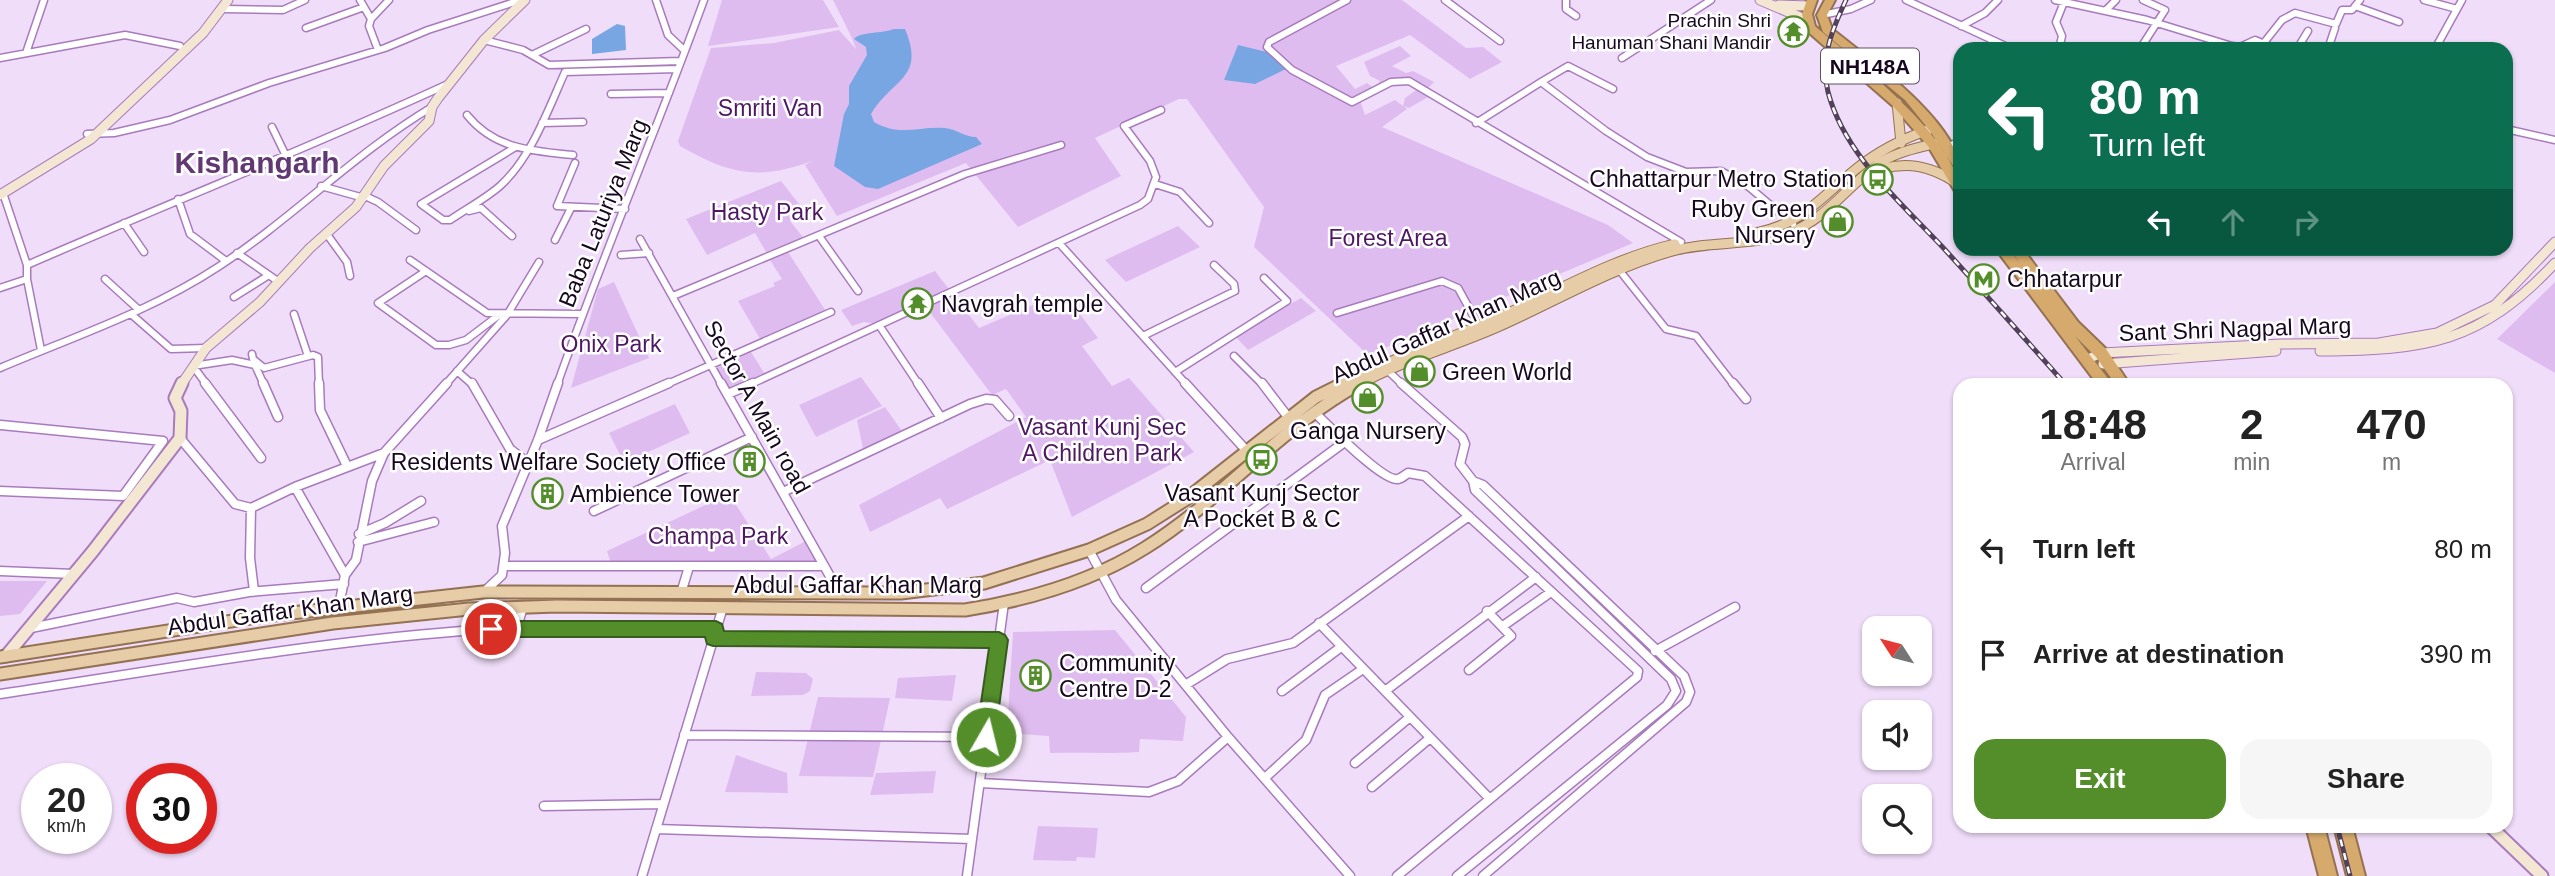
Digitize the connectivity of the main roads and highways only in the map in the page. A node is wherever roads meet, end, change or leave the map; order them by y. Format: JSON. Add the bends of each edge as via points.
{"nodes":[{"id":1,"x":523,"y":0,"type":"edge"},
{"id":2,"x":1830,"y":0,"type":"edge"},
{"id":3,"x":1765,"y":2,"type":"edge"},
{"id":4,"x":224,"y":3,"type":"edge"},
{"id":5,"x":1810,"y":3,"type":"edge"},
{"id":6,"x":1807,"y":20,"type":"junction"},
{"id":7,"x":1897,"y":103,"type":"junction"},
{"id":8,"x":1928,"y":130,"type":"junction"},
{"id":9,"x":92,"y":134,"type":"junction"},
{"id":10,"x":1901,"y":143,"type":"junction"},
{"id":11,"x":1941,"y":144,"type":"junction"},
{"id":12,"x":1953,"y":159,"type":"edge"},
{"id":13,"x":1869,"y":173,"type":"junction"},
{"id":14,"x":1953,"y":176,"type":"edge"},
{"id":15,"x":1953,"y":183,"type":"edge"},
{"id":16,"x":1,"y":192,"type":"edge"},
{"id":17,"x":2555,"y":242,"type":"edge"},
{"id":18,"x":2007,"y":256,"type":"edge"},
{"id":19,"x":2021,"y":256,"type":"edge"},
{"id":20,"x":2543,"y":257,"type":"junction"},
{"id":21,"x":2555,"y":263,"type":"edge"},
{"id":22,"x":2104,"y":359,"type":"junction"},
{"id":23,"x":2087,"y":360,"type":"junction"},
{"id":24,"x":2101,"y":378,"type":"edge"},
{"id":25,"x":2118,"y":378,"type":"edge"},
{"id":26,"x":1251,"y":456,"type":"junction"},
{"id":27,"x":3,"y":656,"type":"edge"},
{"id":28,"x":0,"y":674,"type":"edge"},
{"id":29,"x":2315,"y":833,"type":"edge"},
{"id":30,"x":2345,"y":833,"type":"edge"},
{"id":31,"x":2497,"y":833,"type":"edge"},
{"id":32,"x":2328,"y":876,"type":"edge"},
{"id":33,"x":2356,"y":876,"type":"edge"},
{"id":34,"x":2542,"y":876,"type":"edge"}],
"edges":[{"from":1,"to":27,"type":"main road","via":[[484,40],[364,197],[206,348],[180,383],[175,398],[181,411],[180,438],[74,575]]},
{"from":2,"to":8,"type":"highway","number":"NH148A","via":[[1822,15],[1824,26],[1909,97]]},
{"from":3,"to":5,"type":"main road"},
{"from":3,"to":6,"type":"main road"},
{"from":4,"to":9,"type":"main road"},
{"from":4,"to":9,"type":"main road","via":[[203,33]]},
{"from":5,"to":6,"type":"highway","number":"NH148A"},
{"from":6,"to":7,"type":"highway","number":"NH148A","via":[[1815,33]]},
{"from":7,"to":8,"type":"highway","number":"NH148A"},
{"from":7,"to":10,"type":"main road"},
{"from":8,"to":10,"type":"main road","name":"Abdul Gaffar Khan Marg"},
{"from":8,"to":11,"type":"highway","number":"NH148A"},
{"from":9,"to":16,"type":"main road","via":[[70,154]]},
{"from":10,"to":26,"type":"main road","name":"Abdul Gaffar Khan Marg","via":[[1869,159],[1793,224],[1774,231],[1653,249],[1378,365],[1316,397]]},
{"from":11,"to":12,"type":"highway","number":"NH148A"},
{"from":11,"to":13,"type":"main road","name":"Abdul Gaffar Khan Marg","via":[[1905,152]]},
{"from":11,"to":14,"type":"highway","number":"NH148A"},
{"from":13,"to":15,"type":"main road","via":[[1916,165],[1937,171]]},
{"from":13,"to":26,"type":"main road","name":"Abdul Gaffar Khan Marg","via":[[1817,218],[1791,233],[1673,251],[1620,271],[1387,370],[1314,412]]},
{"from":17,"to":20,"type":"main road","name":"Sant Shri Nagpal Marg"},
{"from":18,"to":23,"type":"highway"},
{"from":19,"to":22,"type":"highway"},
{"from":20,"to":21,"type":"main road"},
{"from":20,"to":22,"type":"main road","name":"Sant Shri Nagpal Marg","via":[[2495,304],[2427,335],[2379,343],[2282,344]]},
{"from":21,"to":22,"type":"main road","name":"Sant Shri Nagpal Marg","via":[[2505,311],[2450,339],[2422,346]]},
{"from":22,"to":23,"type":"main road","name":"Sant Shri Nagpal Marg"},
{"from":22,"to":25,"type":"highway"},
{"from":23,"to":24,"type":"highway"},
{"from":26,"to":27,"type":"main road","name":"Abdul Gaffar Khan Marg","via":[[1147,524],[1089,550],[984,583],[901,593],[484,592],[339,606]]},
{"from":26,"to":28,"type":"main road","name":"Abdul Gaffar Khan Marg","via":[[1146,548],[1098,571],[1004,603],[965,610],[469,609],[333,623]]},
{"from":29,"to":32,"type":"highway"},
{"from":30,"to":33,"type":"highway"},
{"from":31,"to":34,"type":"main road"}]}
